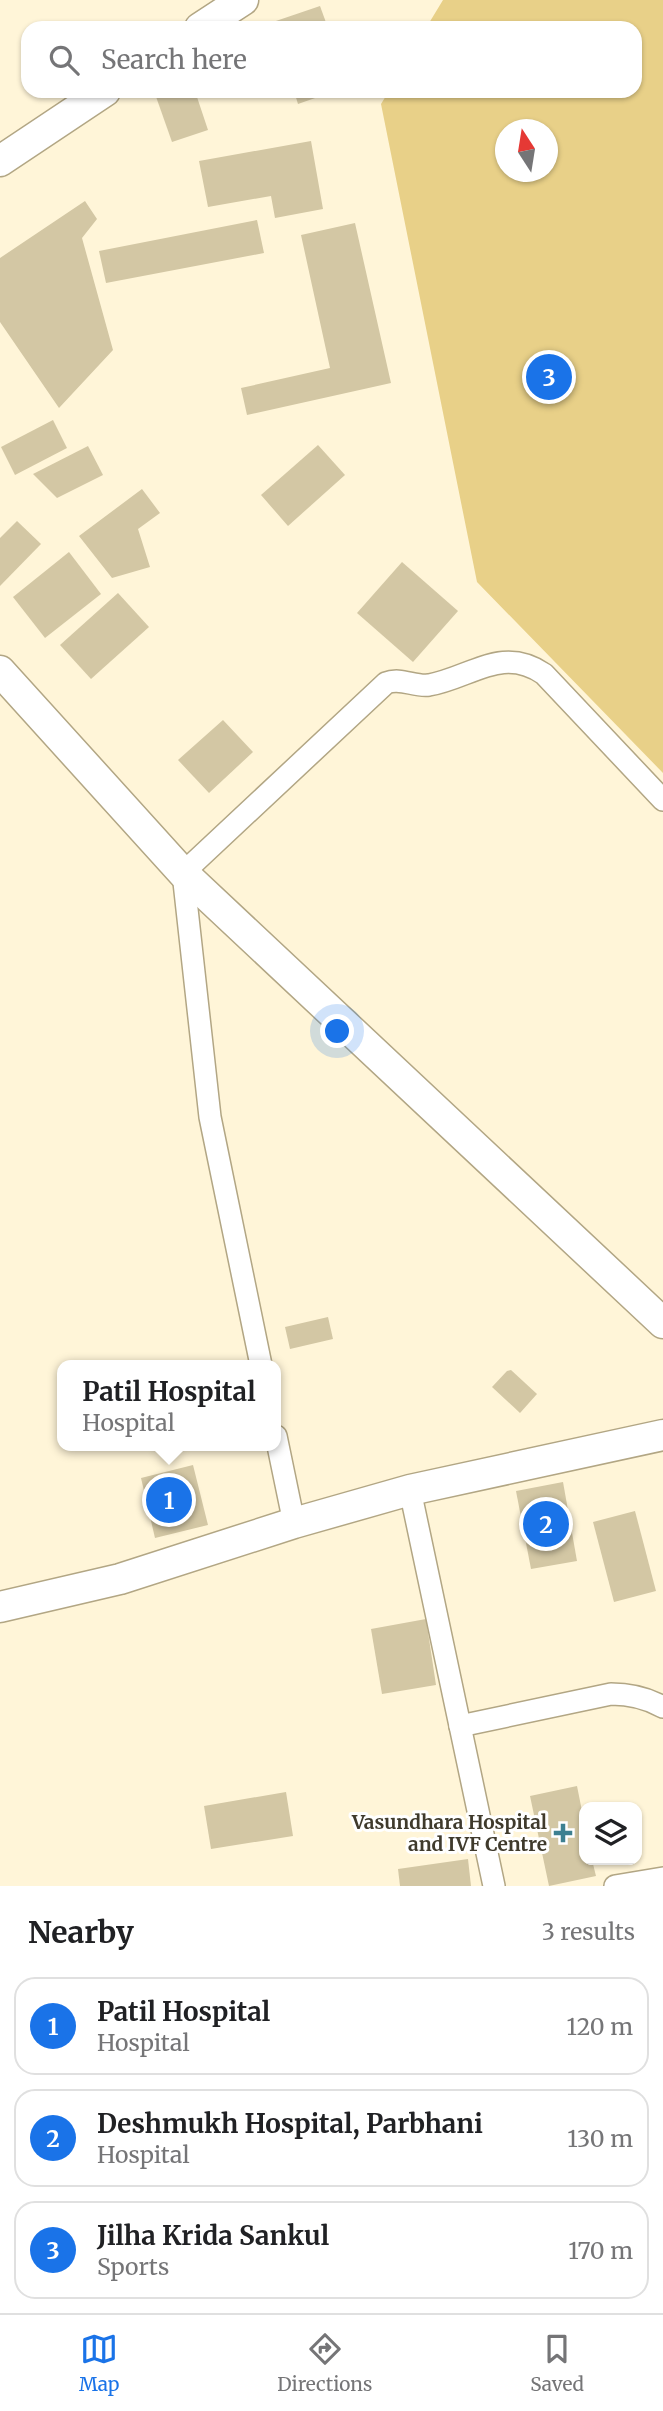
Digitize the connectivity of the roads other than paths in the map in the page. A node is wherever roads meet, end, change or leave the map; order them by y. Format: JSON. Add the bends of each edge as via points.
{"nodes":[{"id":1,"x":243,"y":0,"type":"edge"},
{"id":2,"x":211,"y":21,"type":"edge"},
{"id":3,"x":94,"y":98,"type":"edge"},
{"id":4,"x":0,"y":161,"type":"edge"},
{"id":5,"x":0,"y":671,"type":"edge"},
{"id":6,"x":663,"y":800,"type":"edge"},
{"id":7,"x":183,"y":873,"type":"junction"},
{"id":8,"x":663,"y":1323,"type":"edge"},
{"id":9,"x":260,"y":1360,"type":"edge"},
{"id":10,"x":663,"y":1436,"type":"edge"},
{"id":11,"x":279,"y":1451,"type":"edge"},
{"id":12,"x":410,"y":1490,"type":"junction"},
{"id":13,"x":294,"y":1523,"type":"junction"},
{"id":14,"x":0,"y":1607,"type":"edge"},
{"id":15,"x":663,"y":1707,"type":"edge"},
{"id":16,"x":460,"y":1726,"type":"junction"},
{"id":17,"x":663,"y":1878,"type":"edge"},
{"id":18,"x":494,"y":1886,"type":"edge"},
{"id":19,"x":615,"y":1886,"type":"edge"}],
"edges":[{"from":1,"to":2,"type":"street"},
{"from":3,"to":4,"type":"street"},
{"from":5,"to":7,"type":"street"},
{"from":6,"to":7,"type":"street","via":[[544,674],[521,663],[492,664],[431,685],[386,683]]},
{"from":7,"to":8,"type":"street"},
{"from":7,"to":9,"type":"street","via":[[210,1117]]},
{"from":10,"to":12,"type":"street"},
{"from":11,"to":13,"type":"street"},
{"from":12,"to":13,"type":"street"},
{"from":12,"to":16,"type":"street"},
{"from":13,"to":14,"type":"street","via":[[120,1579]]},
{"from":15,"to":16,"type":"street","via":[[640,1697],[611,1694]]},
{"from":16,"to":18,"type":"street"},
{"from":17,"to":19,"type":"street"}]}
